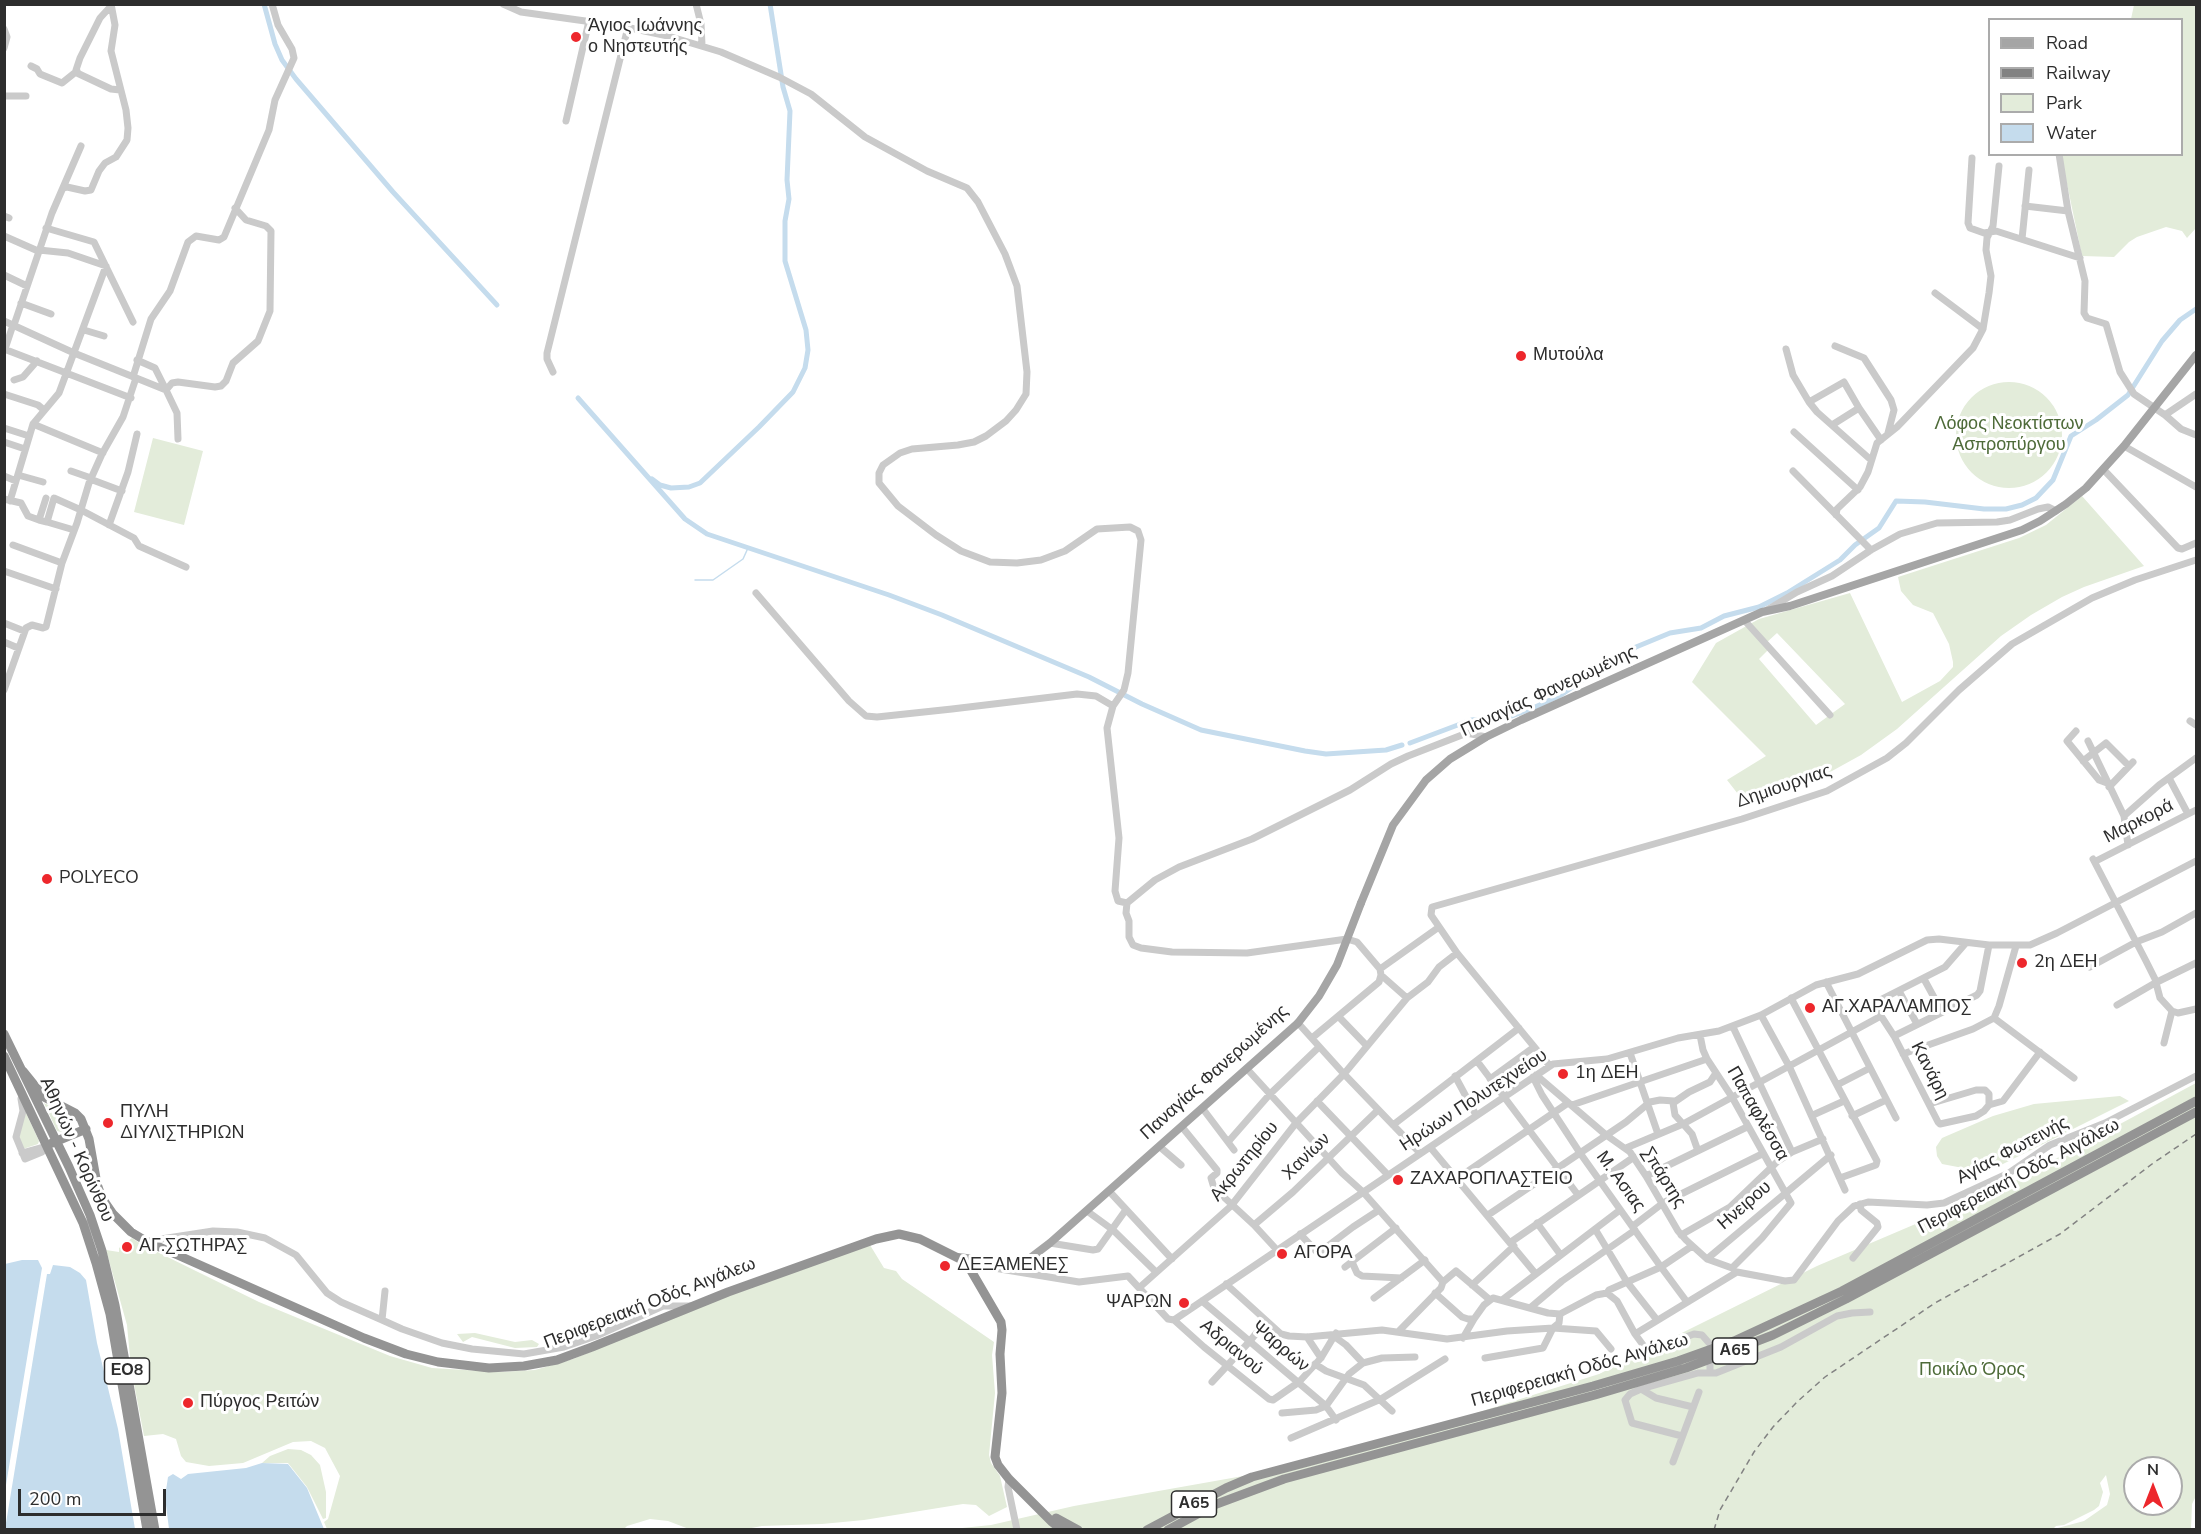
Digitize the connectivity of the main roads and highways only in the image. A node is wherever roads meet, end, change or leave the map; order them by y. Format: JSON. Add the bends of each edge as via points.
{"nodes":[{"id":1,"x":2196,"y":355,"type":"edge"},
{"id":2,"x":4,"y":1034,"type":"edge"},
{"id":3,"x":4,"y":1056,"type":"edge"},
{"id":4,"x":23,"y":1071,"type":"junction"},
{"id":5,"x":2196,"y":1101,"type":"edge"},
{"id":6,"x":2196,"y":1112,"type":"edge"},
{"id":7,"x":86,"y":1129,"type":"junction"},
{"id":8,"x":56,"y":1141,"type":"junction"},
{"id":9,"x":47,"y":1146,"type":"junction"},
{"id":10,"x":958,"y":1257,"type":"junction"},
{"id":11,"x":1038,"y":1507,"type":"junction"},
{"id":12,"x":147,"y":1530,"type":"edge"},
{"id":13,"x":154,"y":1530,"type":"edge"},
{"id":14,"x":1062,"y":1530,"type":"edge"},
{"id":15,"x":1078,"y":1530,"type":"edge"},
{"id":16,"x":1147,"y":1530,"type":"edge"},
{"id":17,"x":1168,"y":1530,"type":"edge"}],
"edges":[{"from":1,"to":10,"type":"main road","name":"Παναγίας Φανερωμένης","bridge":true,"via":[[2103,470],[2086,488],[2040,521],[1765,612],[1486,737],[1436,769],[1393,825],[1337,965],[1298,1023],[1050,1244],[1022,1263]]},
{"from":2,"to":4,"type":"highway","name":"Αθηνών - Κορίνθου","number":"ΕΟ8"},
{"from":3,"to":9,"type":"highway","name":"Αθηνών - Κορίνθου","number":"ΕΟ8"},
{"from":4,"to":7,"type":"highway","via":[[44,1097],[78,1116]]},
{"from":4,"to":8,"type":"highway","name":"Αθηνών - Κορίνθου","number":"ΕΟ8"},
{"from":5,"to":16,"type":"highway","name":"Περιφερειακή Οδός Αιγάλεω","number":"Α65","via":[[1842,1291],[1734,1341],[1593,1386],[1252,1477]]},
{"from":6,"to":17,"type":"highway","name":"Περιφερειακή Οδός Αιγάλεω","number":"Α65","via":[[1846,1299],[1737,1350],[1574,1401],[1277,1481],[1214,1505]]},
{"from":7,"to":8,"type":"highway"},
{"from":7,"to":10,"type":"highway","name":"Περιφερειακή Οδός Αιγάλεω","via":[[102,1198],[124,1227],[146,1241],[364,1338],[406,1354],[454,1365],[506,1367],[557,1360],[773,1275],[892,1235],[906,1234]]},
{"from":8,"to":9,"type":"highway"},
{"from":8,"to":13,"type":"highway","name":"Αθηνών - Κορίνθου","number":"ΕΟ8","via":[[90,1215],[109,1278]]},
{"from":9,"to":12,"type":"highway","name":"Αθηνών - Κορίνθου","number":"ΕΟ8","via":[[83,1223],[105,1295]]},
{"from":10,"to":11,"type":"highway","name":"Περιφερειακή Οδός Αιγάλεω","via":[[973,1270],[1001,1322],[1002,1393],[994,1449],[998,1465]]},
{"from":11,"to":14,"type":"highway","name":"Περιφερειακή Οδός Αιγάλεω"},
{"from":11,"to":15,"type":"highway","name":"Περιφερειακή Οδός Αιγάλεω"}]}
